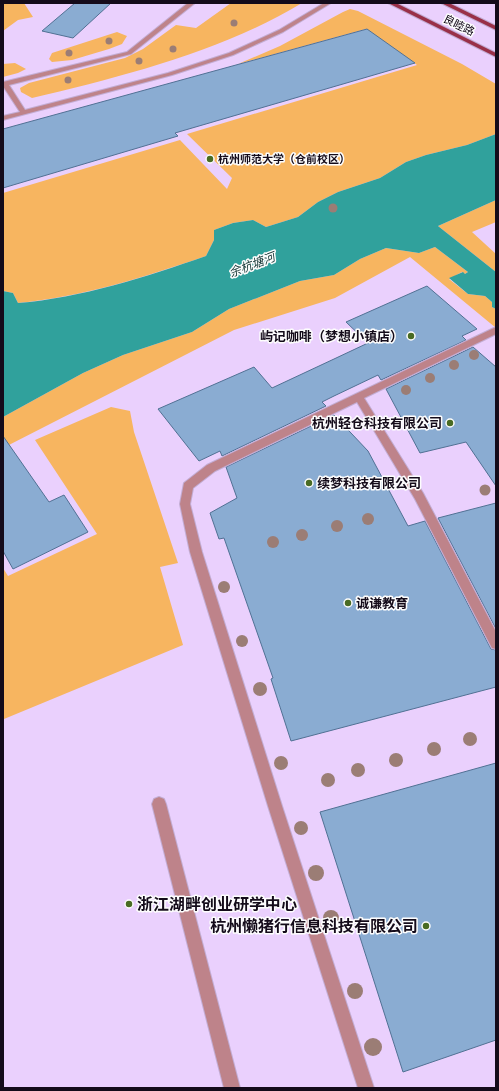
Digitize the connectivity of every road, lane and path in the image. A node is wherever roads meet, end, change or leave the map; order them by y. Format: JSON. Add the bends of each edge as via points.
{"nodes":[{"id":1,"x":192,"y":3,"type":"edge"},
{"id":2,"x":328,"y":3,"type":"edge"},
{"id":3,"x":391,"y":3,"type":"edge"},
{"id":4,"x":444,"y":3,"type":"edge"},
{"id":5,"x":496,"y":28,"type":"edge"},
{"id":6,"x":496,"y":55,"type":"edge"},
{"id":7,"x":4,"y":84,"type":"edge"},
{"id":8,"x":24,"y":113,"type":"junction"},
{"id":9,"x":3,"y":118,"type":"edge"},
{"id":10,"x":496,"y":330,"type":"edge"},
{"id":11,"x":359,"y":396,"type":"junction"},
{"id":12,"x":496,"y":644,"type":"edge"},
{"id":13,"x":159,"y":804,"type":"dead end"},
{"id":14,"x":232,"y":1088,"type":"edge"},
{"id":15,"x":366,"y":1088,"type":"edge"}],
"edges":[{"from":1,"to":7,"type":"lane","via":[[129,53]]},
{"from":2,"to":8,"type":"lane","via":[[280,31],[231,54],[170,74]]},
{"from":3,"to":6,"type":"main road","name":"良睦路"},
{"from":4,"to":5,"type":"main road","name":"良睦路"},
{"from":7,"to":8,"type":"lane"},
{"from":8,"to":9,"type":"lane"},
{"from":10,"to":11,"type":"lane"},
{"from":11,"to":12,"type":"lane","via":[[419,496]]},
{"from":11,"to":15,"type":"lane","via":[[211,468],[188,486],[185,504],[196,552]]},
{"from":13,"to":14,"type":"lane"}]}
